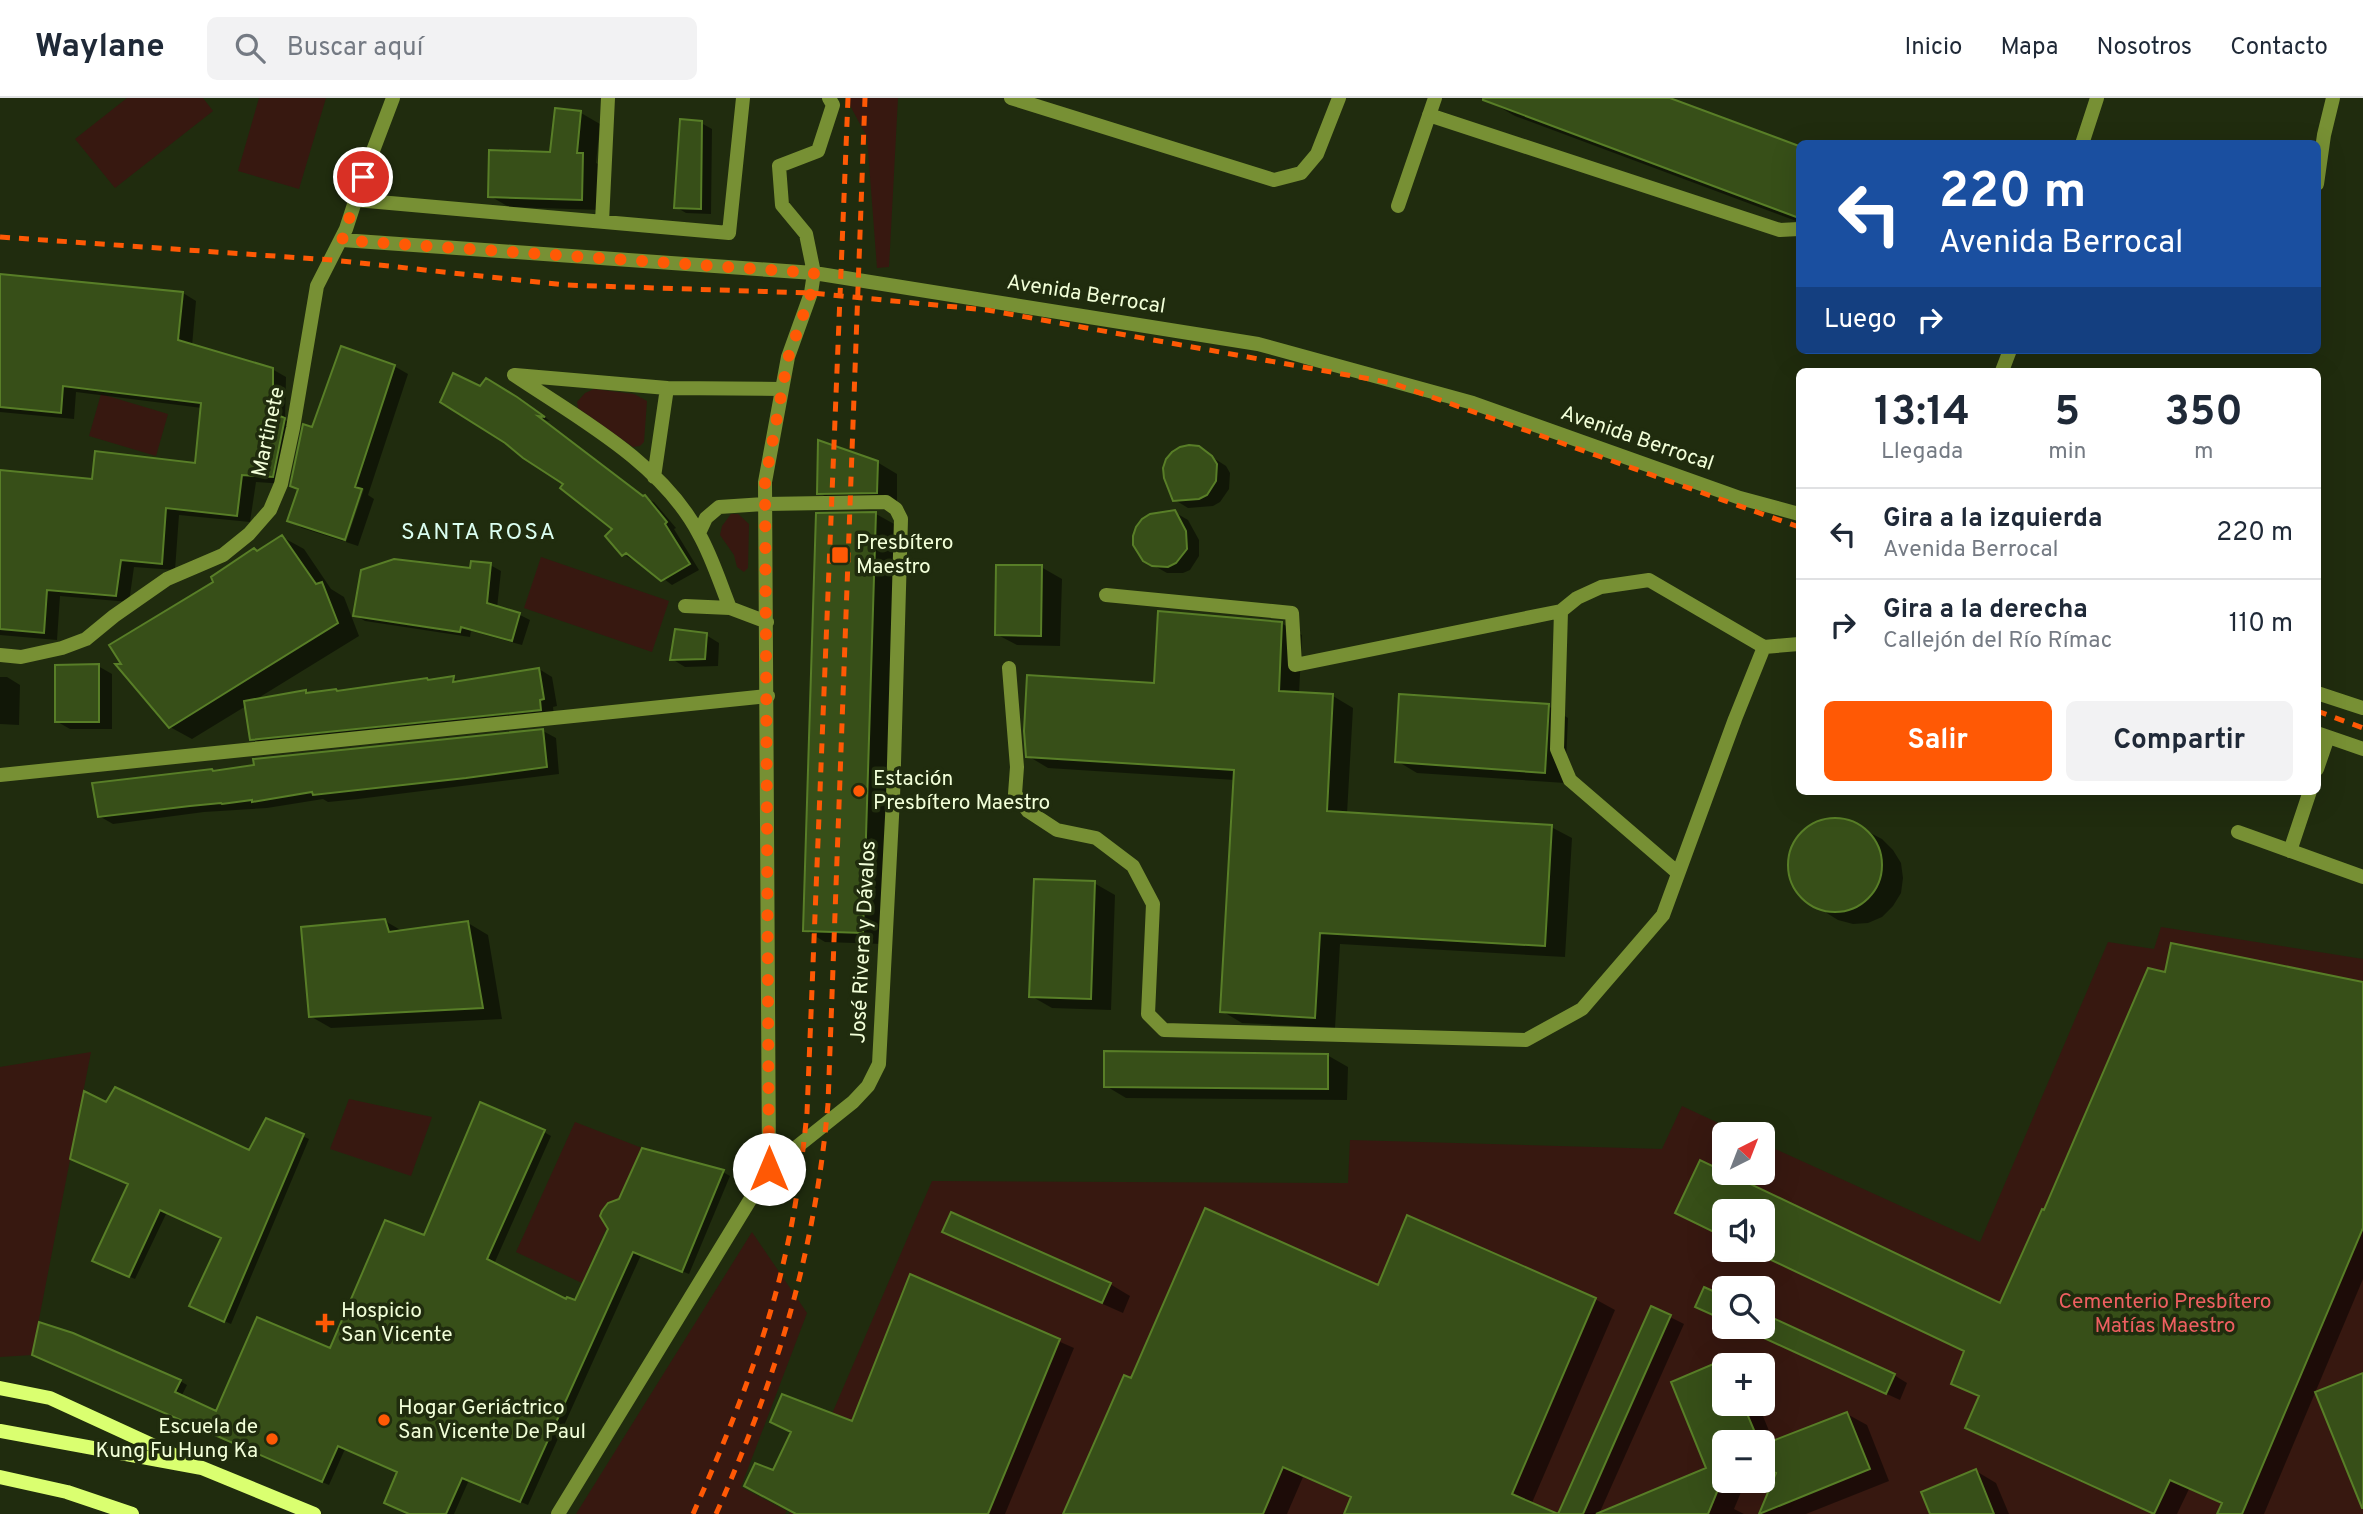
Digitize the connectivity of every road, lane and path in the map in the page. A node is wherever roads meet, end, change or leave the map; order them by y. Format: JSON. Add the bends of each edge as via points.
{"nodes":[{"id":1,"x":393,"y":98,"type":"edge"},
{"id":2,"x":608,"y":98,"type":"edge"},
{"id":3,"x":743,"y":98,"type":"edge"},
{"id":4,"x":829,"y":98,"type":"edge"},
{"id":5,"x":1011,"y":98,"type":"edge"},
{"id":6,"x":1339,"y":98,"type":"edge"},
{"id":7,"x":1435,"y":98,"type":"edge"},
{"id":8,"x":2097,"y":98,"type":"edge"},
{"id":9,"x":2333,"y":98,"type":"edge"},
{"id":10,"x":1429,"y":114,"type":"junction"},
{"id":11,"x":2083,"y":140,"type":"edge"},
{"id":12,"x":2321,"y":156,"type":"edge"},
{"id":13,"x":356,"y":200,"type":"junction"},
{"id":14,"x":1398,"y":206,"type":"dead end"},
{"id":15,"x":602,"y":222,"type":"junction"},
{"id":16,"x":1796,"y":229,"type":"edge"},
{"id":17,"x":342,"y":240,"type":"junction"},
{"id":18,"x":814,"y":273,"type":"junction"},
{"id":19,"x":667,"y":388,"type":"junction"},
{"id":20,"x":781,"y":389,"type":"junction"},
{"id":21,"x":654,"y":477,"type":"junction"},
{"id":22,"x":765,"y":504,"type":"junction"},
{"id":23,"x":1796,"y":513,"type":"edge"},
{"id":24,"x":699,"y":533,"type":"junction"},
{"id":25,"x":1106,"y":595,"type":"dead end"},
{"id":26,"x":685,"y":606,"type":"dead end"},
{"id":27,"x":730,"y":608,"type":"junction"},
{"id":28,"x":1560,"y":611,"type":"junction"},
{"id":29,"x":767,"y":622,"type":"junction"},
{"id":30,"x":1796,"y":644,"type":"edge"},
{"id":31,"x":1764,"y":647,"type":"junction"},
{"id":32,"x":0,"y":655,"type":"edge"},
{"id":33,"x":1009,"y":668,"type":"dead end"},
{"id":34,"x":2321,"y":693,"type":"edge"},
{"id":35,"x":768,"y":696,"type":"junction"},
{"id":36,"x":2363,"y":708,"type":"edge"},
{"id":37,"x":2322,"y":735,"type":"edge"},
{"id":38,"x":2363,"y":749,"type":"edge"},
{"id":39,"x":0,"y":775,"type":"edge"},
{"id":40,"x":2309,"y":795,"type":"edge"},
{"id":41,"x":2238,"y":832,"type":"dead end"},
{"id":42,"x":2290,"y":851,"type":"junction"},
{"id":43,"x":1678,"y":873,"type":"junction"},
{"id":44,"x":2363,"y":877,"type":"edge"},
{"id":45,"x":769,"y":1169,"type":"junction"},
{"id":46,"x":0,"y":1388,"type":"edge"},
{"id":47,"x":0,"y":1431,"type":"edge"},
{"id":48,"x":202,"y":1468,"type":"junction"},
{"id":49,"x":0,"y":1477,"type":"edge"},
{"id":50,"x":132,"y":1514,"type":"edge"},
{"id":51,"x":314,"y":1514,"type":"edge"},
{"id":52,"x":558,"y":1514,"type":"edge"}],
"edges":[{"from":1,"to":13,"type":"street","name":"Martinete"},
{"from":2,"to":15,"type":"street"},
{"from":3,"to":15,"type":"street","via":[[729,233]]},
{"from":4,"to":18,"type":"street","via":[[833,105],[818,151],[779,166],[782,205],[806,234]]},
{"from":5,"to":6,"type":"street","via":[[1274,180],[1301,173],[1317,154]]},
{"from":7,"to":10,"type":"street"},
{"from":8,"to":11,"type":"street"},
{"from":9,"to":12,"type":"street"},
{"from":10,"to":14,"type":"street"},
{"from":10,"to":16,"type":"street","via":[[1780,230]]},
{"from":13,"to":15,"type":"street"},
{"from":13,"to":17,"type":"street","name":"Martinete"},
{"from":17,"to":18,"type":"street","name":"Avenida Berrocal"},
{"from":17,"to":32,"type":"street","name":"Martinete","via":[[317,285],[286,462],[270,510],[223,555],[167,579],[86,639],[21,657]]},
{"from":18,"to":20,"type":"street"},
{"from":18,"to":23,"type":"street","name":"Avenida Berrocal","via":[[1258,344],[1473,403]]},
{"from":19,"to":20,"type":"street"},
{"from":19,"to":21,"type":"street"},
{"from":19,"to":21,"type":"street","via":[[514,375],[614,442]]},
{"from":20,"to":22,"type":"street"},
{"from":21,"to":24,"type":"street"},
{"from":22,"to":24,"type":"street","name":"José Rivera y Dávalos","via":[[719,507],[706,517]]},
{"from":22,"to":29,"type":"street"},
{"from":22,"to":45,"type":"street","name":"José Rivera y Dávalos","via":[[886,502],[901,519],[894,798],[879,1064],[853,1102]]},
{"from":24,"to":27,"type":"street"},
{"from":25,"to":28,"type":"street","via":[[1292,613],[1295,665]]},
{"from":26,"to":27,"type":"street"},
{"from":27,"to":29,"type":"street"},
{"from":28,"to":31,"type":"street","via":[[1601,587],[1649,580]]},
{"from":28,"to":43,"type":"street","via":[[1557,748],[1570,780]]},
{"from":29,"to":35,"type":"street"},
{"from":30,"to":31,"type":"street"},
{"from":31,"to":43,"type":"street"},
{"from":33,"to":43,"type":"street","via":[[1015,794],[1028,811],[1056,830],[1096,838],[1133,866],[1153,904],[1147,1014],[1164,1030],[1526,1040],[1582,1009],[1662,915]]},
{"from":34,"to":36,"type":"street"},
{"from":35,"to":39,"type":"street"},
{"from":35,"to":45,"type":"street"},
{"from":37,"to":38,"type":"street"},
{"from":40,"to":42,"type":"street"},
{"from":41,"to":42,"type":"street"},
{"from":42,"to":44,"type":"street"},
{"from":45,"to":52,"type":"street","name":"José Rivera y Dávalos"},
{"from":46,"to":48,"type":"main road","via":[[50,1398]]},
{"from":47,"to":48,"type":"main road"},
{"from":48,"to":51,"type":"main road"},
{"from":49,"to":50,"type":"main road","via":[[67,1492]]}]}
